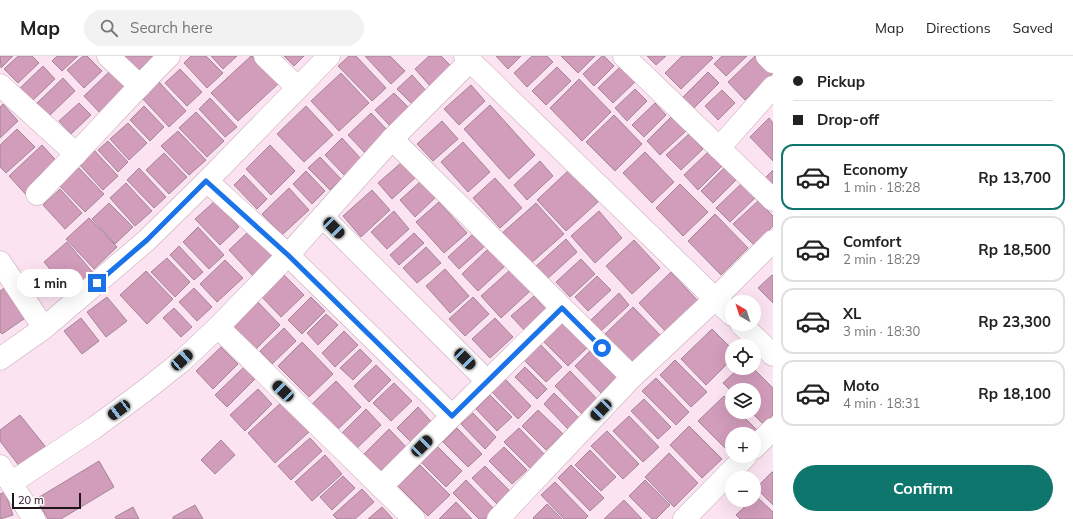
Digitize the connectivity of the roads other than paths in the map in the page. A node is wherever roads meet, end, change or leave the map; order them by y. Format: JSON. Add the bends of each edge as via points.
{"nodes":[{"id":1,"x":108,"y":56,"type":"edge"},
{"id":2,"x":169,"y":56,"type":"edge"},
{"id":3,"x":265,"y":56,"type":"edge"},
{"id":4,"x":329,"y":56,"type":"edge"},
{"id":5,"x":624,"y":56,"type":"edge"},
{"id":6,"x":767,"y":56,"type":"edge"},
{"id":7,"x":467,"y":58,"type":"edge"},
{"id":8,"x":773,"y":62,"type":"edge"},
{"id":9,"x":0,"y":85,"type":"edge"},
{"id":10,"x":140,"y":86,"type":"junction"},
{"id":11,"x":773,"y":86,"type":"edge"},
{"id":12,"x":298,"y":88,"type":"junction"},
{"id":13,"x":392,"y":139,"type":"junction"},
{"id":14,"x":719,"y":148,"type":"junction"},
{"id":15,"x":76,"y":154,"type":"junction"},
{"id":16,"x":206,"y":181,"type":"junction"},
{"id":17,"x":37,"y":194,"type":"dead end"},
{"id":18,"x":773,"y":200,"type":"edge"},
{"id":19,"x":322,"y":217,"type":"junction"},
{"id":20,"x":773,"y":241,"type":"edge"},
{"id":21,"x":288,"y":255,"type":"junction"},
{"id":22,"x":0,"y":262,"type":"edge"},
{"id":23,"x":715,"y":299,"type":"junction"},
{"id":24,"x":562,"y":308,"type":"junction"},
{"id":25,"x":725,"y":308,"type":"edge"},
{"id":26,"x":44,"y":328,"type":"junction"},
{"id":27,"x":218,"y":328,"type":"junction"},
{"id":28,"x":748,"y":331,"type":"edge"},
{"id":29,"x":773,"y":355,"type":"edge"},
{"id":30,"x":0,"y":359,"type":"edge"},
{"id":31,"x":632,"y":377,"type":"junction"},
{"id":32,"x":487,"y":381,"type":"junction"},
{"id":33,"x":452,"y":416,"type":"junction"},
{"id":34,"x":773,"y":429,"type":"edge"},
{"id":35,"x":761,"y":441,"type":"edge"},
{"id":36,"x":739,"y":463,"type":"edge"},
{"id":37,"x":6,"y":474,"type":"edge"},
{"id":38,"x":381,"y":487,"type":"junction"},
{"id":39,"x":34,"y":519,"type":"edge"},
{"id":40,"x":414,"y":519,"type":"edge"},
{"id":41,"x":498,"y":519,"type":"edge"},
{"id":42,"x":684,"y":519,"type":"edge"}],
"edges":[{"from":1,"to":10,"type":"street"},
{"from":2,"to":10,"type":"street"},
{"from":3,"to":12,"type":"street"},
{"from":4,"to":12,"type":"street"},
{"from":5,"to":14,"type":"street"},
{"from":6,"to":8,"type":"street"},
{"from":7,"to":13,"type":"street"},
{"from":7,"to":23,"type":"street"},
{"from":9,"to":15,"type":"street"},
{"from":10,"to":15,"type":"street"},
{"from":11,"to":14,"type":"street"},
{"from":12,"to":16,"type":"street"},
{"from":13,"to":19,"type":"street"},
{"from":13,"to":24,"type":"street"},
{"from":14,"to":18,"type":"street"},
{"from":15,"to":17,"type":"street"},
{"from":16,"to":21,"type":"street"},
{"from":16,"to":26,"type":"street","via":[[147,240]]},
{"from":19,"to":21,"type":"street"},
{"from":19,"to":32,"type":"street"},
{"from":20,"to":23,"type":"street"},
{"from":21,"to":27,"type":"street"},
{"from":21,"to":33,"type":"street"},
{"from":22,"to":26,"type":"street"},
{"from":23,"to":25,"type":"street"},
{"from":23,"to":31,"type":"street"},
{"from":24,"to":31,"type":"street"},
{"from":24,"to":32,"type":"street"},
{"from":26,"to":30,"type":"street"},
{"from":27,"to":37,"type":"street","via":[[125,406],[94,428]]},
{"from":27,"to":38,"type":"street"},
{"from":28,"to":29,"type":"street"},
{"from":31,"to":41,"type":"street"},
{"from":32,"to":33,"type":"street"},
{"from":33,"to":38,"type":"street"},
{"from":34,"to":35,"type":"street"},
{"from":36,"to":42,"type":"street"},
{"from":37,"to":39,"type":"street"},
{"from":38,"to":40,"type":"street"}]}
